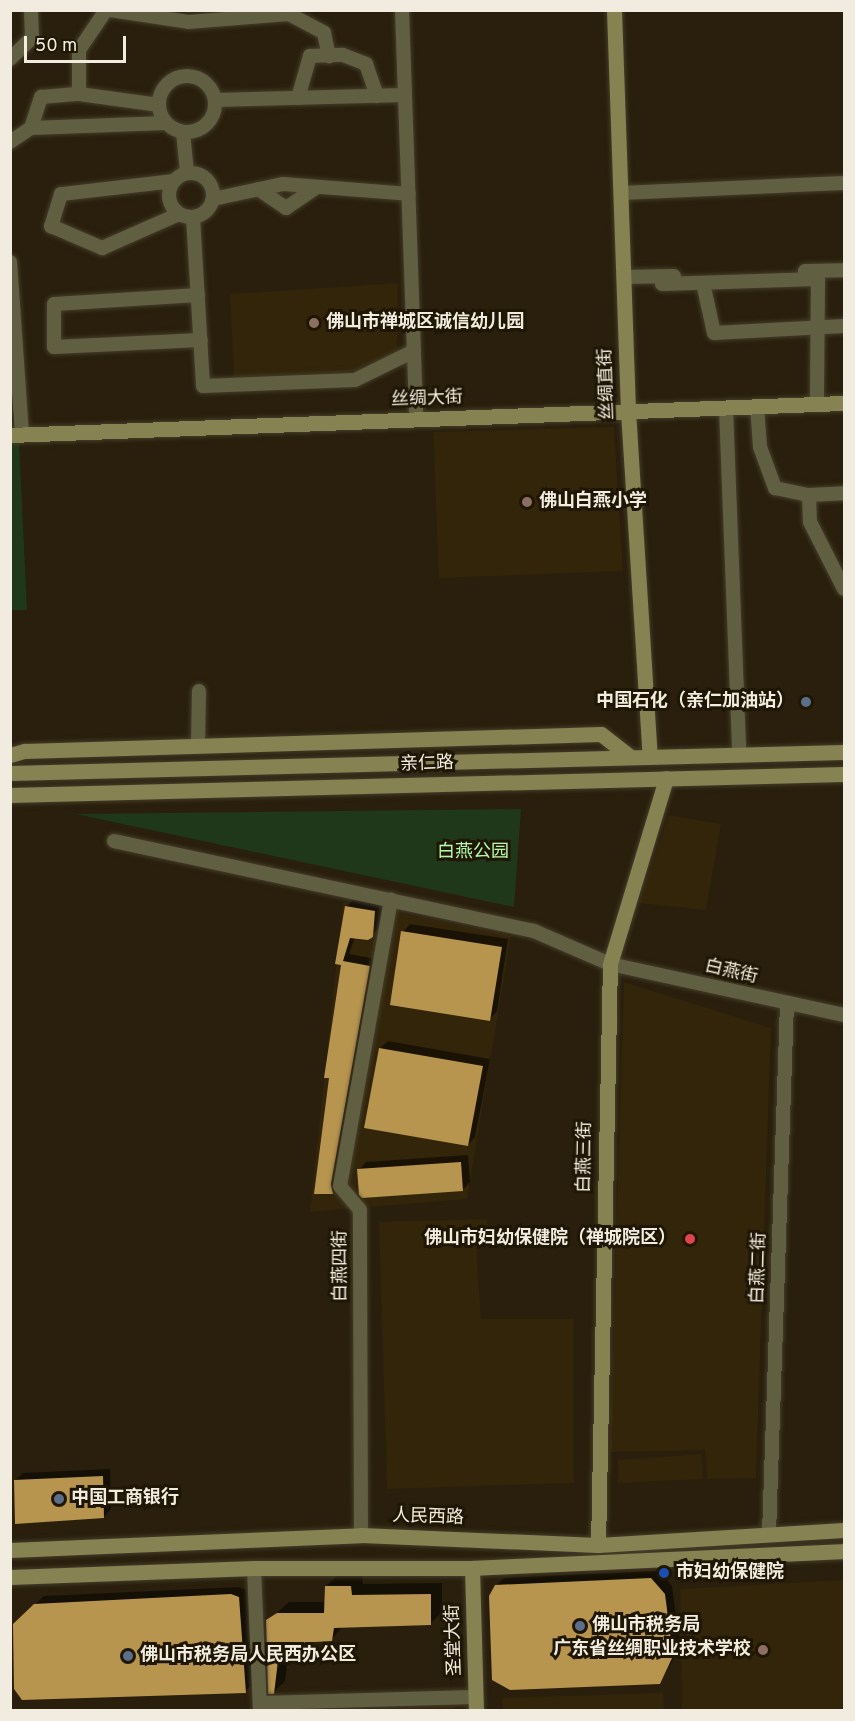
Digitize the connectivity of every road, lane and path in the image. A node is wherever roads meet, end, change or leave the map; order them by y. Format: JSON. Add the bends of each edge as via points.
{"nodes":[{"id":1,"x":31,"y":10,"type":"edge"},
{"id":2,"x":108,"y":10,"type":"edge"},
{"id":3,"x":402,"y":10,"type":"edge"},
{"id":4,"x":614,"y":10,"type":"edge"},
{"id":5,"x":329,"y":56,"type":"junction"},
{"id":6,"x":10,"y":60,"type":"edge"},
{"id":7,"x":79,"y":94,"type":"junction"},
{"id":8,"x":405,"y":95,"type":"junction"},
{"id":9,"x":377,"y":96,"type":"junction"},
{"id":10,"x":298,"y":98,"type":"junction"},
{"id":11,"x":215,"y":100,"type":"junction"},
{"id":12,"x":159,"y":105,"type":"junction"},
{"id":13,"x":166,"y":123,"type":"junction"},
{"id":14,"x":31,"y":128,"type":"junction"},
{"id":15,"x":183,"y":132,"type":"junction"},
{"id":16,"x":10,"y":142,"type":"edge"},
{"id":17,"x":187,"y":173,"type":"junction"},
{"id":18,"x":174,"y":181,"type":"junction"},
{"id":19,"x":844,"y":183,"type":"edge"},
{"id":20,"x":317,"y":187,"type":"junction"},
{"id":21,"x":258,"y":189,"type":"junction"},
{"id":22,"x":621,"y":193,"type":"junction"},
{"id":23,"x":409,"y":194,"type":"junction"},
{"id":24,"x":213,"y":199,"type":"junction"},
{"id":25,"x":178,"y":214,"type":"junction"},
{"id":26,"x":193,"y":218,"type":"junction"},
{"id":27,"x":10,"y":262,"type":"edge"},
{"id":28,"x":844,"y":270,"type":"edge"},
{"id":29,"x":624,"y":277,"type":"junction"},
{"id":30,"x":703,"y":283,"type":"junction"},
{"id":31,"x":662,"y":284,"type":"dead end"},
{"id":32,"x":198,"y":295,"type":"junction"},
{"id":33,"x":844,"y":326,"type":"edge"},
{"id":34,"x":818,"y":327,"type":"junction"},
{"id":35,"x":201,"y":340,"type":"junction"},
{"id":36,"x":414,"y":351,"type":"junction"},
{"id":37,"x":844,"y":403,"type":"edge"},
{"id":38,"x":817,"y":404,"type":"junction"},
{"id":39,"x":757,"y":406,"type":"junction"},
{"id":40,"x":726,"y":408,"type":"junction"},
{"id":41,"x":628,"y":411,"type":"junction"},
{"id":42,"x":416,"y":420,"type":"junction"},
{"id":43,"x":16,"y":435,"type":"edge"},
{"id":44,"x":844,"y":494,"type":"edge"},
{"id":45,"x":809,"y":495,"type":"junction"},
{"id":46,"x":844,"y":589,"type":"edge"},
{"id":47,"x":199,"y":691,"type":"dead end"},
{"id":48,"x":198,"y":746,"type":"junction"},
{"id":49,"x":844,"y":752,"type":"edge"},
{"id":50,"x":739,"y":754,"type":"junction"},
{"id":51,"x":10,"y":755,"type":"edge"},
{"id":52,"x":650,"y":756,"type":"junction"},
{"id":53,"x":630,"y":757,"type":"junction"},
{"id":54,"x":10,"y":773,"type":"edge"},
{"id":55,"x":844,"y":774,"type":"edge"},
{"id":56,"x":666,"y":778,"type":"junction"},
{"id":57,"x":10,"y":795,"type":"edge"},
{"id":58,"x":114,"y":841,"type":"dead end"},
{"id":59,"x":391,"y":900,"type":"junction"},
{"id":60,"x":610,"y":964,"type":"junction"},
{"id":61,"x":787,"y":1004,"type":"junction"},
{"id":62,"x":844,"y":1015,"type":"edge"},
{"id":63,"x":844,"y":1530,"type":"edge"},
{"id":64,"x":769,"y":1534,"type":"junction"},
{"id":65,"x":361,"y":1535,"type":"junction"},
{"id":66,"x":598,"y":1545,"type":"junction"},
{"id":67,"x":10,"y":1550,"type":"edge"},
{"id":68,"x":844,"y":1551,"type":"edge"},
{"id":69,"x":254,"y":1568,"type":"junction"},
{"id":70,"x":472,"y":1568,"type":"junction"},
{"id":71,"x":10,"y":1577,"type":"edge"},
{"id":72,"x":476,"y":1704,"type":"edge"},
{"id":73,"x":260,"y":1706,"type":"edge"}],
"edges":[{"from":1,"to":6,"type":"street","via":[[32,38]]},
{"from":2,"to":5,"type":"street","via":[[188,22],[289,14],[324,33]]},
{"from":2,"to":7,"type":"street","via":[[79,50]]},
{"from":3,"to":8,"type":"street"},
{"from":4,"to":22,"type":"main road","name":"丝绸直街"},
{"from":5,"to":9,"type":"street","via":[[343,55],[366,64]]},
{"from":5,"to":10,"type":"street","via":[[310,56]]},
{"from":7,"to":12,"type":"street"},
{"from":7,"to":14,"type":"street","via":[[41,98]]},
{"from":8,"to":9,"type":"street"},
{"from":8,"to":23,"type":"street"},
{"from":9,"to":10,"type":"street"},
{"from":10,"to":11,"type":"street"},
{"from":11,"to":12,"type":"street","via":[[200,79],[181,77],[165,87]]},
{"from":11,"to":15,"type":"street","via":[[207,124]]},
{"from":12,"to":13,"type":"street"},
{"from":13,"to":14,"type":"street"},
{"from":13,"to":15,"type":"street"},
{"from":14,"to":16,"type":"street"},
{"from":15,"to":17,"type":"street"},
{"from":17,"to":18,"type":"street"},
{"from":17,"to":24,"type":"street","via":[[207,179]]},
{"from":18,"to":25,"type":"street","via":[[170,202]]},
{"from":18,"to":25,"type":"street","via":[[61,194],[51,226],[102,248]]},
{"from":19,"to":22,"type":"street"},
{"from":20,"to":21,"type":"street","via":[[283,184]]},
{"from":20,"to":21,"type":"street","via":[[286,208]]},
{"from":20,"to":23,"type":"street"},
{"from":21,"to":24,"type":"street"},
{"from":22,"to":29,"type":"main road","name":"丝绸直街"},
{"from":23,"to":36,"type":"street"},
{"from":24,"to":26,"type":"street","via":[[206,212]]},
{"from":25,"to":26,"type":"street"},
{"from":26,"to":32,"type":"street"},
{"from":27,"to":43,"type":"street"},
{"from":28,"to":29,"type":"street"},
{"from":29,"to":41,"type":"main road","name":"丝绸直街"},
{"from":30,"to":31,"type":"street"},
{"from":30,"to":34,"type":"street","via":[[714,333]]},
{"from":30,"to":34,"type":"street","via":[[818,279]]},
{"from":32,"to":35,"type":"street"},
{"from":32,"to":35,"type":"street","via":[[54,304],[54,346]]},
{"from":33,"to":34,"type":"street"},
{"from":34,"to":38,"type":"street"},
{"from":35,"to":36,"type":"street","via":[[203,386],[355,380]]},
{"from":36,"to":42,"type":"street"},
{"from":37,"to":38,"type":"main road","name":"丝绸大街"},
{"from":38,"to":39,"type":"main road","name":"丝绸大街"},
{"from":39,"to":40,"type":"main road","name":"丝绸大街"},
{"from":39,"to":45,"type":"street","via":[[760,447],[775,488]]},
{"from":40,"to":41,"type":"main road","name":"丝绸大街"},
{"from":40,"to":50,"type":"street"},
{"from":41,"to":42,"type":"main road","name":"丝绸大街"},
{"from":41,"to":52,"type":"main road","name":"丝绸直街"},
{"from":42,"to":43,"type":"main road","name":"丝绸大街"},
{"from":44,"to":45,"type":"street"},
{"from":45,"to":46,"type":"street","via":[[810,522]]},
{"from":47,"to":48,"type":"street"},
{"from":48,"to":51,"type":"main road","via":[[24,751]]},
{"from":48,"to":53,"type":"main road","via":[[601,734]]},
{"from":49,"to":50,"type":"main road","name":"亲仁路"},
{"from":50,"to":52,"type":"main road","name":"亲仁路"},
{"from":52,"to":53,"type":"main road","name":"亲仁路"},
{"from":53,"to":54,"type":"main road","name":"亲仁路"},
{"from":55,"to":56,"type":"main road","name":"亲仁路"},
{"from":56,"to":57,"type":"main road","name":"亲仁路"},
{"from":56,"to":60,"type":"main road","name":"白燕三街"},
{"from":58,"to":59,"type":"street","name":"白燕街"},
{"from":59,"to":60,"type":"street","name":"白燕街","via":[[534,931]]},
{"from":59,"to":65,"type":"street","name":"白燕四街","via":[[340,1186],[360,1210]]},
{"from":60,"to":61,"type":"street","name":"白燕街"},
{"from":60,"to":66,"type":"main road","name":"白燕三街"},
{"from":61,"to":62,"type":"street","name":"白燕街"},
{"from":61,"to":64,"type":"street","name":"白燕二街"},
{"from":63,"to":64,"type":"main road","name":"人民西路"},
{"from":64,"to":66,"type":"main road","name":"人民西路"},
{"from":65,"to":66,"type":"main road","name":"人民西路"},
{"from":65,"to":67,"type":"main road","name":"人民西路"},
{"from":68,"to":70,"type":"main road"},
{"from":69,"to":70,"type":"main road"},
{"from":69,"to":71,"type":"main road"},
{"from":69,"to":73,"type":"street"},
{"from":70,"to":72,"type":"main road","name":"圣堂大街"},
{"from":72,"to":73,"type":"street"}]}
